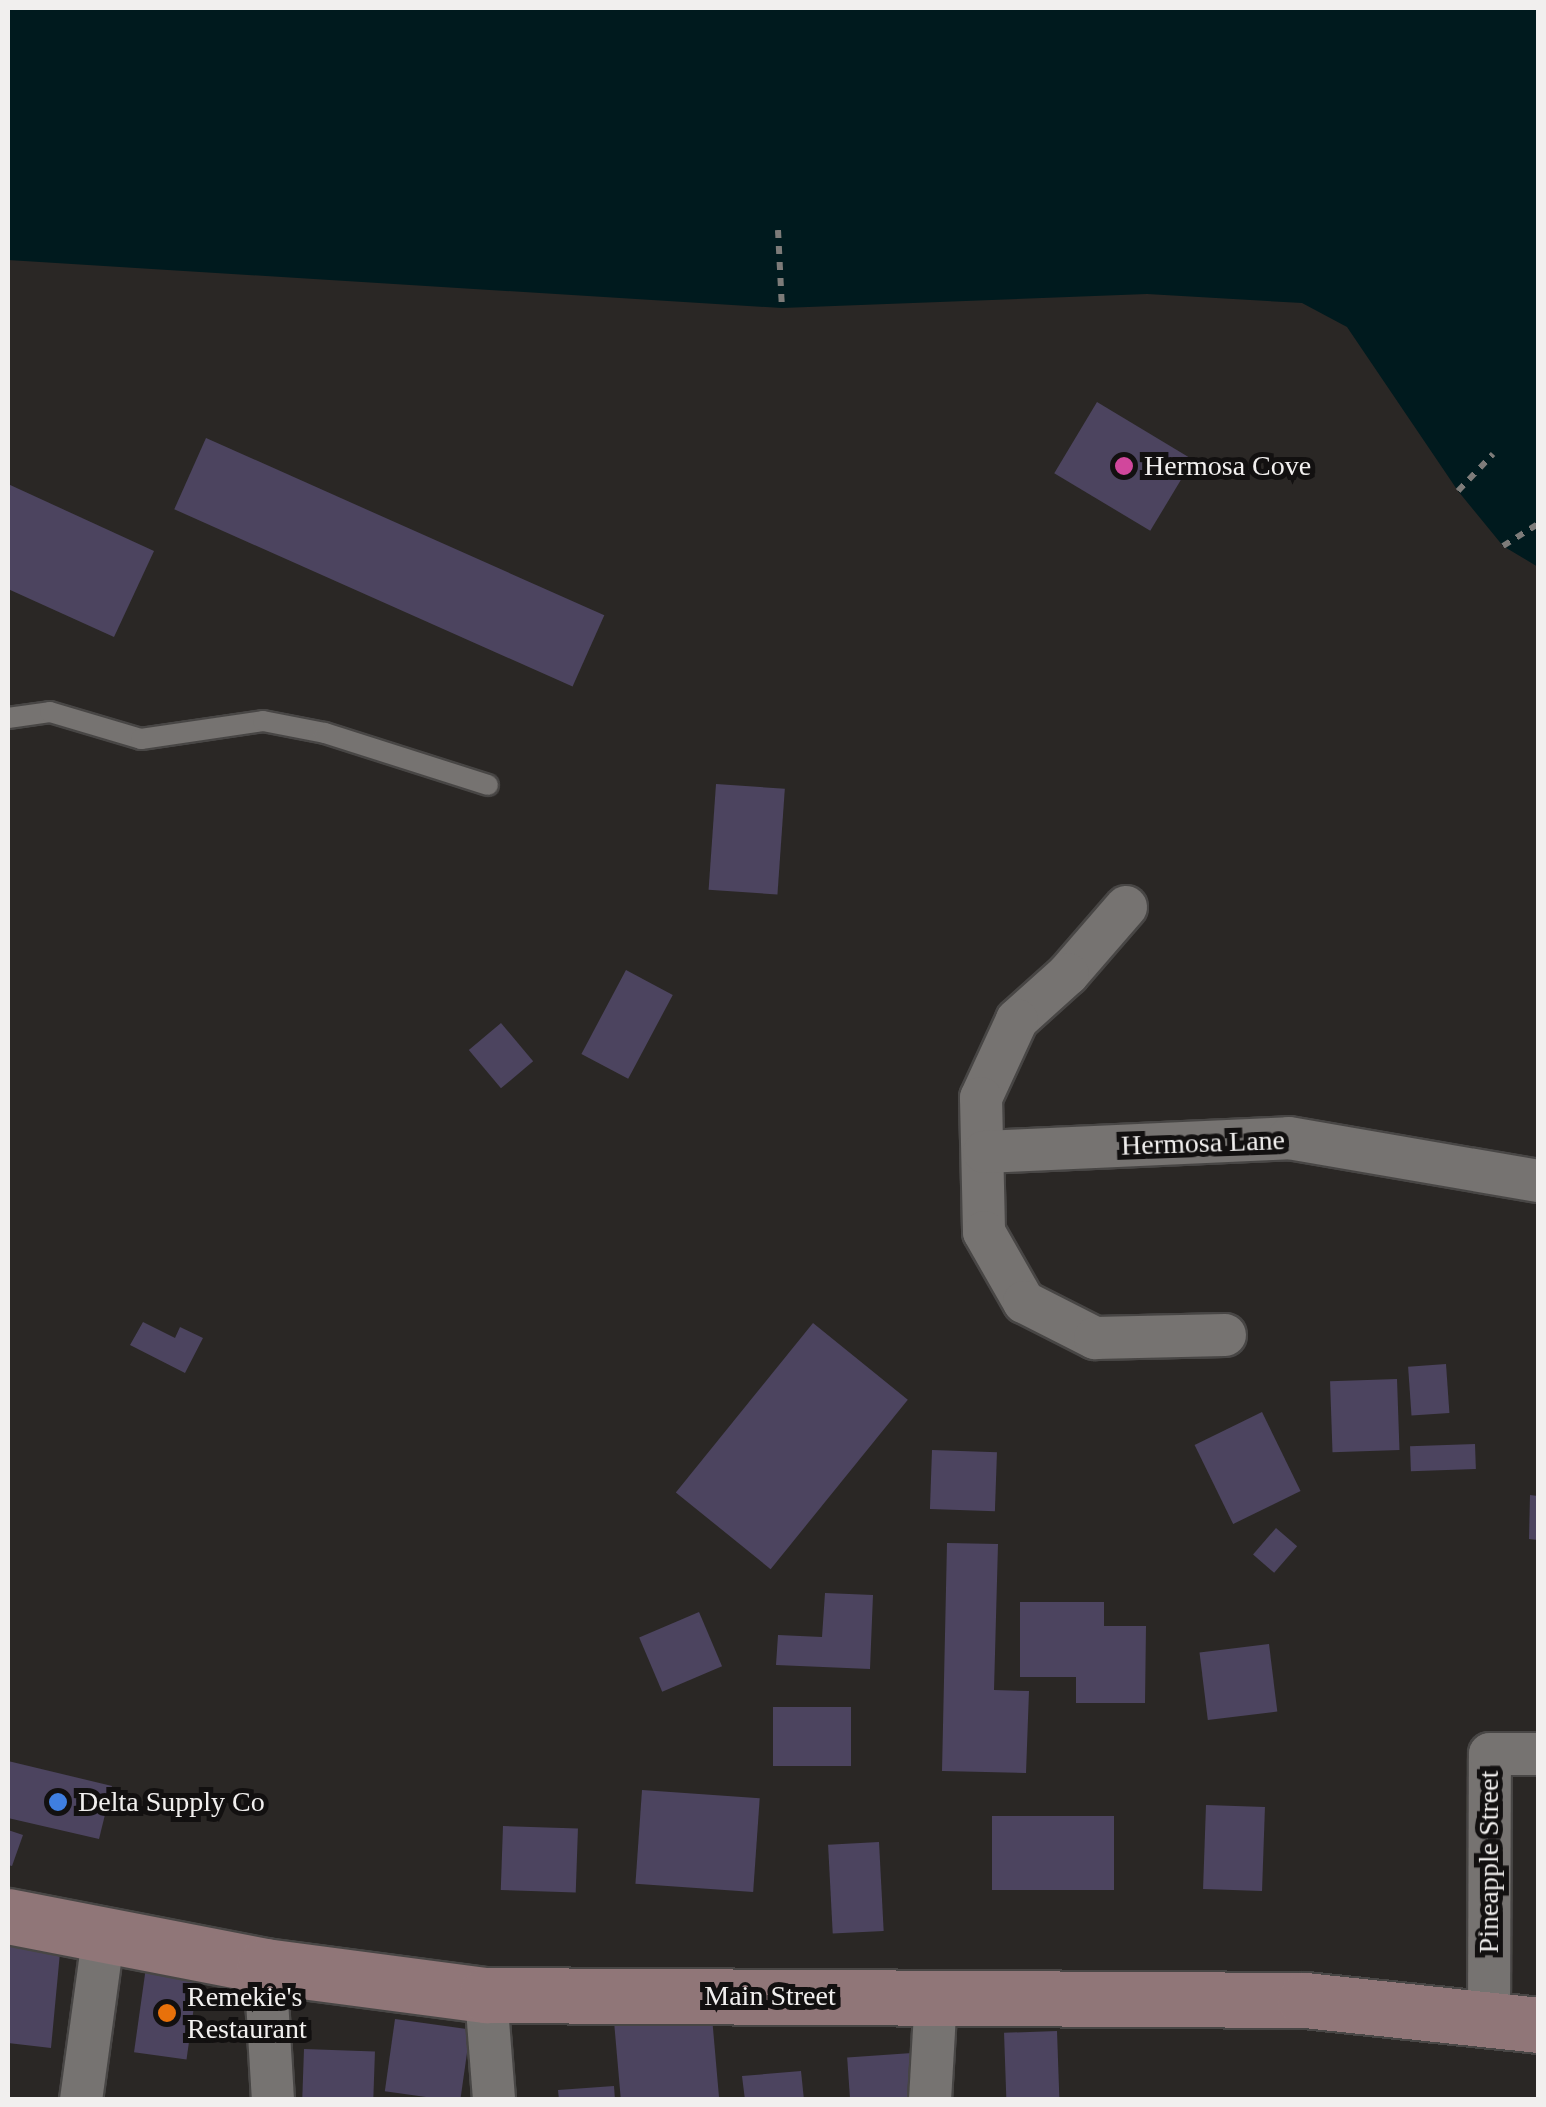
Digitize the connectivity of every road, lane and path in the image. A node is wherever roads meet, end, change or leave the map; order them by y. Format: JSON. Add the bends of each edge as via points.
{"nodes":[{"id":1,"x":778,"y":230,"type":"dead end"},
{"id":2,"x":782,"y":308,"type":"dead end"},
{"id":3,"x":1493,"y":454,"type":"dead end"},
{"id":4,"x":1458,"y":491,"type":"dead end"},
{"id":5,"x":1538,"y":524,"type":"edge"},
{"id":6,"x":1503,"y":546,"type":"dead end"},
{"id":7,"x":8,"y":718,"type":"edge"},
{"id":8,"x":488,"y":785,"type":"dead end"},
{"id":9,"x":1126,"y":908,"type":"dead end"},
{"id":10,"x":984,"y":1152,"type":"junction"},
{"id":11,"x":1538,"y":1181,"type":"edge"},
{"id":12,"x":1225,"y":1335,"type":"dead end"},
{"id":13,"x":1538,"y":1754,"type":"edge"},
{"id":14,"x":8,"y":1916,"type":"edge"},
{"id":15,"x":104,"y":1931,"type":"junction"},
{"id":16,"x":266,"y":1966,"type":"junction"},
{"id":17,"x":486,"y":1994,"type":"junction"},
{"id":18,"x":936,"y":1996,"type":"junction"},
{"id":19,"x":1514,"y":2022,"type":"edge"},
{"id":20,"x":81,"y":2100,"type":"edge"},
{"id":21,"x":272,"y":2100,"type":"edge"},
{"id":22,"x":494,"y":2100,"type":"edge"},
{"id":23,"x":930,"y":2100,"type":"edge"}],
"edges":[{"from":1,"to":2,"type":"path"},
{"from":3,"to":4,"type":"path"},
{"from":5,"to":6,"type":"path"},
{"from":7,"to":8,"type":"lane","via":[[50,712],[141,739],[263,720]]},
{"from":9,"to":10,"type":"street","via":[[1017,1020],[981,1098]]},
{"from":10,"to":11,"type":"street","name":"Hermosa Lane","via":[[1289,1138]]},
{"from":10,"to":12,"type":"street","via":[[984,1232],[1024,1302],[1095,1338]]},
{"from":13,"to":19,"type":"street","name":"Pineapple Street","via":[[1490,1754]]},
{"from":14,"to":15,"type":"street","name":"Main Street"},
{"from":15,"to":16,"type":"street","name":"Main Street"},
{"from":15,"to":20,"type":"street"},
{"from":16,"to":17,"type":"street","name":"Main Street"},
{"from":16,"to":21,"type":"street"},
{"from":17,"to":18,"type":"street","name":"Main Street"},
{"from":17,"to":22,"type":"street"},
{"from":18,"to":19,"type":"street","name":"Main Street","via":[[1305,2000]]},
{"from":18,"to":23,"type":"street"}]}
